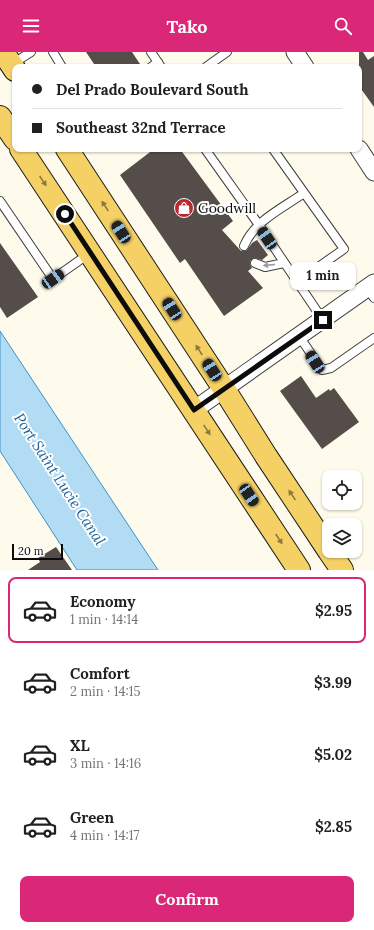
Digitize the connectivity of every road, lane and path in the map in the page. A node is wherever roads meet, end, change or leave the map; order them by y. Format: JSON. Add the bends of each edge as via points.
{"nodes":[{"id":1,"x":31,"y":52,"type":"edge"},
{"id":2,"x":52,"y":52,"type":"edge"},
{"id":3,"x":151,"y":52,"type":"edge"},
{"id":4,"x":227,"y":52,"type":"edge"},
{"id":5,"x":10,"y":62,"type":"edge"},
{"id":6,"x":60,"y":64,"type":"edge"},
{"id":7,"x":157,"y":64,"type":"edge"},
{"id":8,"x":213,"y":64,"type":"edge"},
{"id":9,"x":0,"y":117,"type":"edge"},
{"id":10,"x":12,"y":135,"type":"edge"},
{"id":11,"x":23,"y":152,"type":"edge"},
{"id":12,"x":73,"y":152,"type":"edge"},
{"id":13,"x":207,"y":152,"type":"edge"},
{"id":14,"x":275,"y":152,"type":"edge"},
{"id":15,"x":361,"y":152,"type":"edge"},
{"id":16,"x":374,"y":172,"type":"edge"},
{"id":17,"x":304,"y":193,"type":"junction"},
{"id":18,"x":0,"y":201,"type":"edge"},
{"id":19,"x":3,"y":212,"type":"edge"},
{"id":20,"x":259,"y":225,"type":"junction"},
{"id":21,"x":244,"y":246,"type":"dead end"},
{"id":22,"x":91,"y":253,"type":"junction"},
{"id":23,"x":255,"y":263,"type":"dead end"},
{"id":24,"x":284,"y":263,"type":"junction"},
{"id":25,"x":297,"y":282,"type":"junction"},
{"id":26,"x":372,"y":290,"type":"edge"},
{"id":27,"x":323,"y":320,"type":"junction"},
{"id":28,"x":299,"y":336,"type":"junction"},
{"id":29,"x":374,"y":338,"type":"edge"},
{"id":30,"x":224,"y":388,"type":"junction"},
{"id":31,"x":194,"y":410,"type":"junction"},
{"id":32,"x":322,"y":540,"type":"edge"},
{"id":33,"x":334,"y":558,"type":"edge"},
{"id":34,"x":299,"y":570,"type":"edge"},
{"id":35,"x":342,"y":570,"type":"edge"}],
"edges":[{"from":1,"to":5,"type":"lane"},
{"from":2,"to":6,"type":"lane"},
{"from":3,"to":7,"type":"lane"},
{"from":4,"to":8,"type":"lane"},
{"from":9,"to":10,"type":"main road"},
{"from":11,"to":22,"type":"main road","one_way":true},
{"from":30,"to":12,"type":"main road","one_way":true},
{"from":13,"to":20,"type":"lane"},
{"from":14,"to":17,"type":"lane"},
{"from":15,"to":16,"type":"street"},
{"from":17,"to":20,"type":"lane"},
{"from":17,"to":25,"type":"lane","via":[[344,249]]},
{"from":18,"to":19,"type":"lane"},
{"from":19,"to":22,"type":"lane","via":[[53,279]]},
{"from":20,"to":21,"type":"lane"},
{"from":20,"to":24,"type":"lane"},
{"from":22,"to":31,"type":"main road"},
{"from":24,"to":23,"type":"lane","one_way":true,"via":[[265,267]]},
{"from":24,"to":25,"type":"lane"},
{"from":25,"to":27,"type":"lane"},
{"from":26,"to":27,"type":"street"},
{"from":27,"to":28,"type":"street"},
{"from":28,"to":29,"type":"lane","via":[[322,370],[331,368]]},
{"from":28,"to":30,"type":"street"},
{"from":30,"to":31,"type":"street"},
{"from":32,"to":30,"type":"main road","one_way":true},
{"from":31,"to":34,"type":"main road","one_way":true},
{"from":33,"to":35,"type":"main road"}]}
